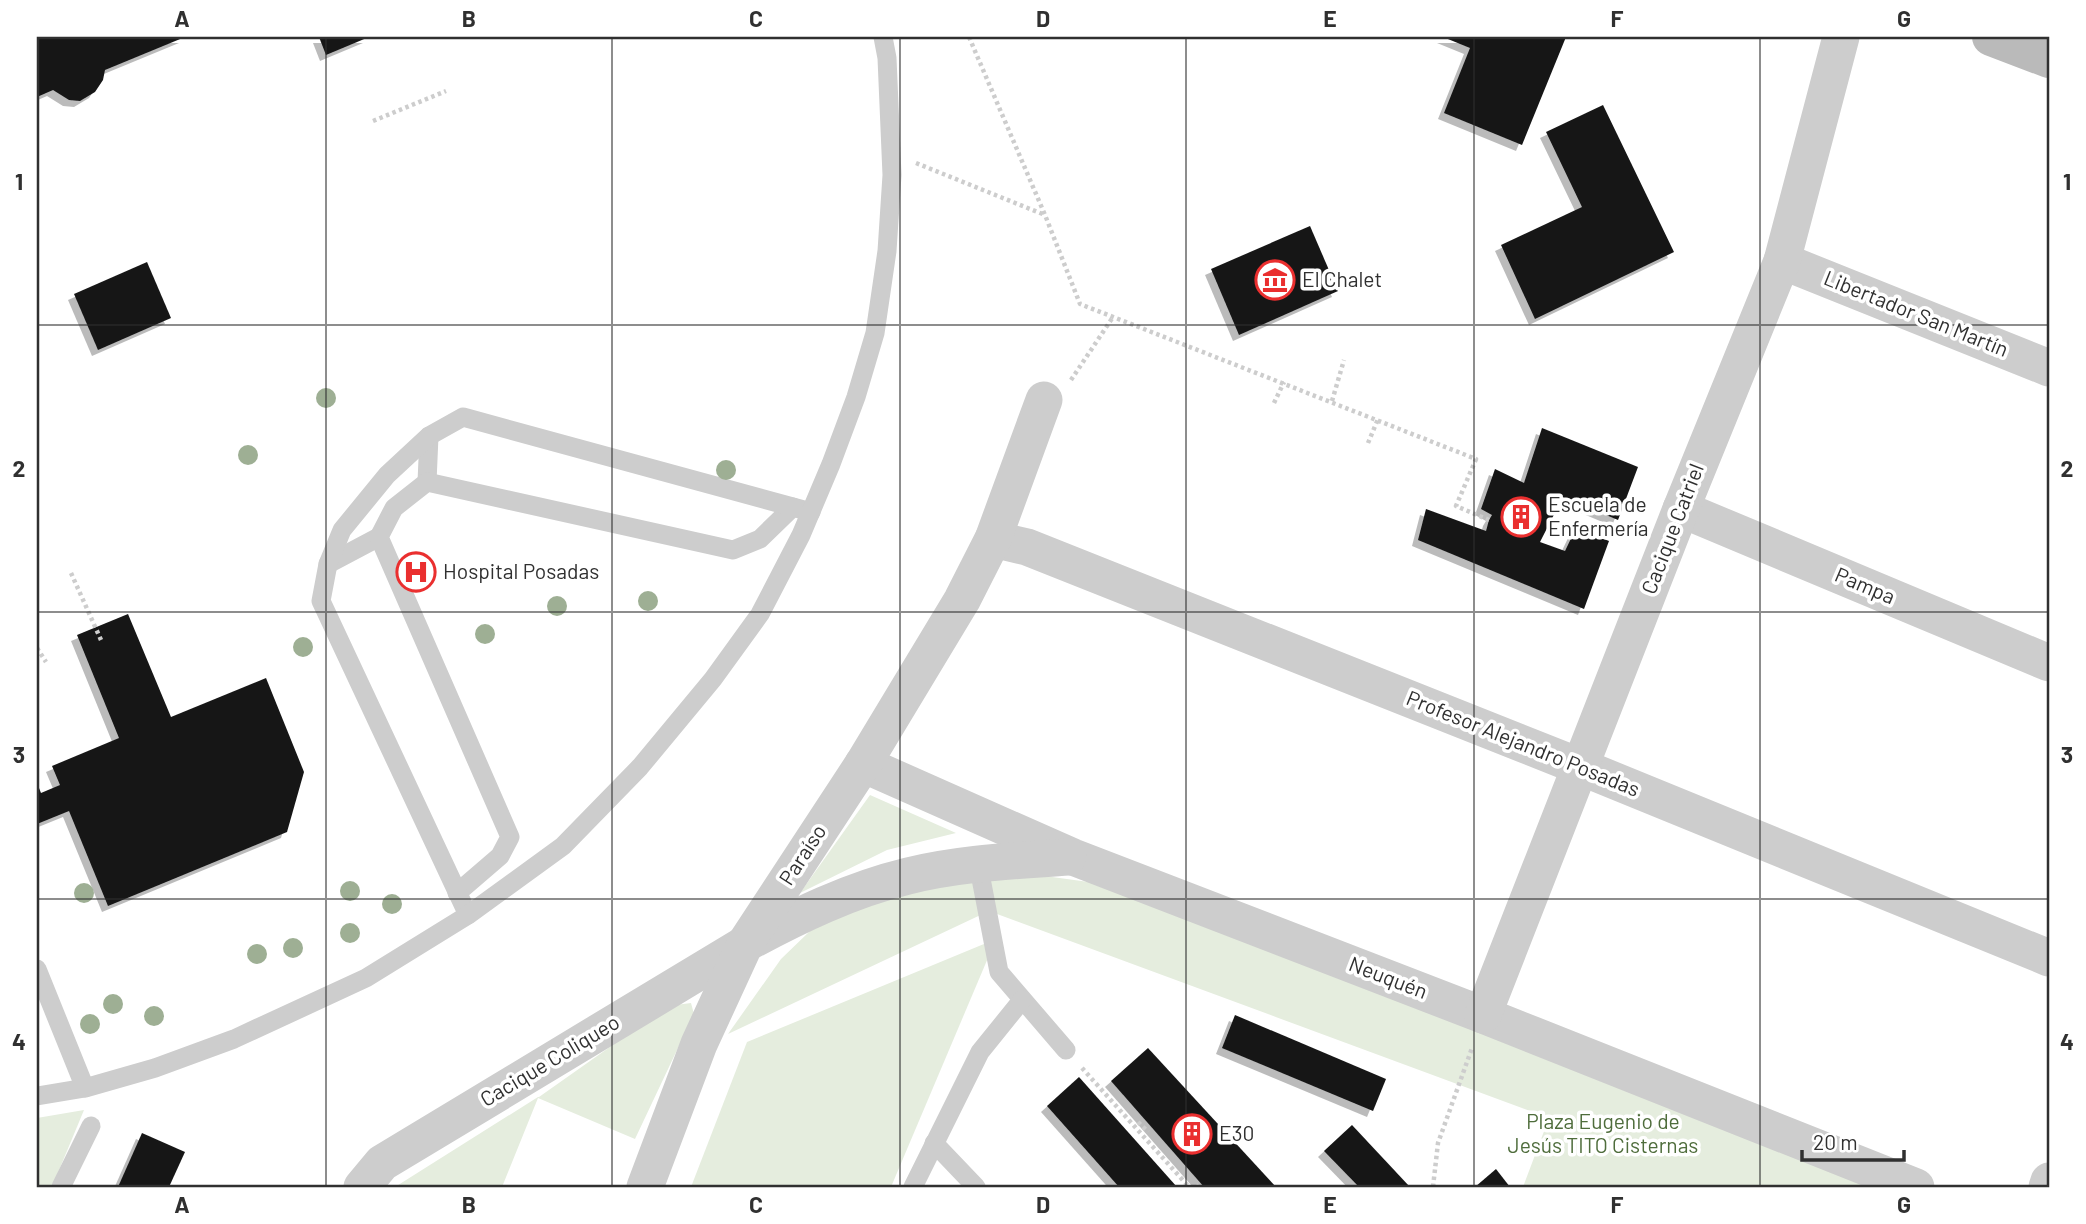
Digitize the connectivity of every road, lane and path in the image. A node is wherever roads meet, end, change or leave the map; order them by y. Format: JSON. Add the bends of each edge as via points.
{"nodes":[{"id":1,"x":883,"y":37,"type":"edge"},
{"id":2,"x":969,"y":37,"type":"edge"},
{"id":3,"x":1841,"y":37,"type":"edge"},
{"id":4,"x":1991,"y":37,"type":"edge"},
{"id":5,"x":2049,"y":59,"type":"edge"},
{"id":6,"x":446,"y":91,"type":"dead end"},
{"id":7,"x":373,"y":121,"type":"dead end"},
{"id":8,"x":891,"y":153,"type":"junction"},
{"id":9,"x":1045,"y":215,"type":"junction"},
{"id":10,"x":1782,"y":261,"type":"junction"},
{"id":11,"x":1113,"y":317,"type":"junction"},
{"id":12,"x":1344,"y":360,"type":"dead end"},
{"id":13,"x":2049,"y":368,"type":"edge"},
{"id":14,"x":1284,"y":382,"type":"junction"},
{"id":15,"x":1056,"y":393,"type":"joint"},
{"id":16,"x":1332,"y":401,"type":"junction"},
{"id":17,"x":1274,"y":403,"type":"dead end"},
{"id":18,"x":1378,"y":419,"type":"junction"},
{"id":19,"x":429,"y":436,"type":"junction"},
{"id":20,"x":1368,"y":443,"type":"dead end"},
{"id":21,"x":427,"y":482,"type":"junction"},
{"id":22,"x":802,"y":509,"type":"junction"},
{"id":23,"x":1681,"y":509,"type":"junction"},
{"id":24,"x":1489,"y":520,"type":"dead end"},
{"id":25,"x":379,"y":537,"type":"junction"},
{"id":26,"x":993,"y":538,"type":"junction"},
{"id":27,"x":328,"y":564,"type":"junction"},
{"id":28,"x":71,"y":573,"type":"dead end"},
{"id":29,"x":101,"y":640,"type":"dead end"},
{"id":30,"x":37,"y":648,"type":"edge"},
{"id":31,"x":46,"y":662,"type":"dead end"},
{"id":32,"x":2049,"y":663,"type":"edge"},
{"id":33,"x":863,"y":764,"type":"junction"},
{"id":34,"x":1581,"y":766,"type":"junction"},
{"id":35,"x":1073,"y":857,"type":"junction"},
{"id":36,"x":978,"y":863,"type":"junction"},
{"id":37,"x":457,"y":893,"type":"junction"},
{"id":38,"x":468,"y":915,"type":"junction"},
{"id":39,"x":745,"y":944,"type":"junction"},
{"id":40,"x":2049,"y":958,"type":"edge"},
{"id":41,"x":37,"y":969,"type":"edge"},
{"id":42,"x":1022,"y":1000,"type":"junction"},
{"id":43,"x":1483,"y":1015,"type":"junction"},
{"id":44,"x":1066,"y":1050,"type":"joint"},
{"id":45,"x":85,"y":1088,"type":"junction"},
{"id":46,"x":37,"y":1096,"type":"edge"},
{"id":47,"x":1138,"y":1122,"type":"dead end"},
{"id":48,"x":91,"y":1126,"type":"dead end"},
{"id":49,"x":1147,"y":1132,"type":"dead end"},
{"id":50,"x":934,"y":1143,"type":"junction"},
{"id":51,"x":2049,"y":1181,"type":"edge"},
{"id":52,"x":61,"y":1187,"type":"edge"},
{"id":53,"x":362,"y":1187,"type":"edge"},
{"id":54,"x":645,"y":1187,"type":"edge"},
{"id":55,"x":913,"y":1187,"type":"edge"},
{"id":56,"x":976,"y":1187,"type":"edge"},
{"id":57,"x":1189,"y":1187,"type":"edge"},
{"id":58,"x":1433,"y":1187,"type":"edge"},
{"id":59,"x":1916,"y":1187,"type":"edge"},
{"id":60,"x":2046,"y":1187,"type":"edge"}],
"edges":[{"from":1,"to":8,"type":"lane"},
{"from":2,"to":9,"type":"path"},
{"from":3,"to":10,"type":"street","name":"Cacique Catriel"},
{"from":4,"to":5,"type":"main road"},
{"from":6,"to":7,"type":"path"},
{"from":8,"to":9,"type":"path"},
{"from":8,"to":22,"type":"lane","via":[[887,251],[875,332],[856,397]]},
{"from":9,"to":11,"type":"path","via":[[1080,304]]},
{"from":10,"to":13,"type":"street","name":"Libertador San Martín"},
{"from":10,"to":23,"type":"street","name":"Cacique Catriel"},
{"from":11,"to":14,"type":"path"},
{"from":11,"to":15,"type":"path"},
{"from":12,"to":16,"type":"path"},
{"from":14,"to":16,"type":"path"},
{"from":14,"to":17,"type":"path"},
{"from":15,"to":26,"type":"street","name":"Paraíso"},
{"from":16,"to":18,"type":"path"},
{"from":18,"to":20,"type":"path"},
{"from":18,"to":24,"type":"path","via":[[1476,459],[1455,506]]},
{"from":19,"to":21,"type":"lane"},
{"from":19,"to":22,"type":"lane","via":[[463,417]]},
{"from":19,"to":27,"type":"lane","via":[[387,475],[342,530]]},
{"from":21,"to":22,"type":"lane","via":[[733,550],[760,539]]},
{"from":21,"to":25,"type":"lane","via":[[394,508]]},
{"from":22,"to":38,"type":"lane","via":[[760,614],[713,679],[640,767],[563,845]]},
{"from":23,"to":32,"type":"street","name":"Pampa"},
{"from":23,"to":34,"type":"street","name":"Cacique Catriel"},
{"from":25,"to":27,"type":"lane"},
{"from":25,"to":37,"type":"lane","via":[[510,837],[500,856]]},
{"from":26,"to":33,"type":"street","name":"Paraíso","via":[[962,600]]},
{"from":26,"to":34,"type":"street","name":"Profesor Alejandro Posadas","via":[[1027,547]]},
{"from":27,"to":37,"type":"lane","via":[[321,601]]},
{"from":28,"to":29,"type":"path"},
{"from":30,"to":31,"type":"path"},
{"from":33,"to":35,"type":"street","name":"Neuquén"},
{"from":33,"to":39,"type":"street","name":"Paraíso"},
{"from":34,"to":40,"type":"street","name":"Profesor Alejandro Posadas"},
{"from":34,"to":43,"type":"street","name":"Cacique Catriel"},
{"from":35,"to":36,"type":"street","name":"Cacique Coliqueo"},
{"from":35,"to":43,"type":"street","name":"Neuquén"},
{"from":36,"to":39,"type":"street","name":"Cacique Coliqueo","via":[[858,891]]},
{"from":36,"to":42,"type":"lane","via":[[999,972]]},
{"from":37,"to":38,"type":"lane"},
{"from":38,"to":45,"type":"lane","via":[[366,978],[246,1034]]},
{"from":39,"to":53,"type":"street","name":"Cacique Coliqueo","via":[[382,1163]]},
{"from":39,"to":54,"type":"street","name":"Paraíso","via":[[699,1045]]},
{"from":41,"to":45,"type":"lane"},
{"from":42,"to":44,"type":"lane"},
{"from":42,"to":50,"type":"lane","via":[[980,1052]]},
{"from":43,"to":58,"type":"path","via":[[1438,1143]]},
{"from":43,"to":59,"type":"street","name":"Neuquén"},
{"from":44,"to":57,"type":"path"},
{"from":45,"to":46,"type":"lane"},
{"from":47,"to":49,"type":"path"},
{"from":48,"to":52,"type":"lane"},
{"from":50,"to":55,"type":"lane"},
{"from":50,"to":56,"type":"lane"},
{"from":51,"to":60,"type":"street"}]}
